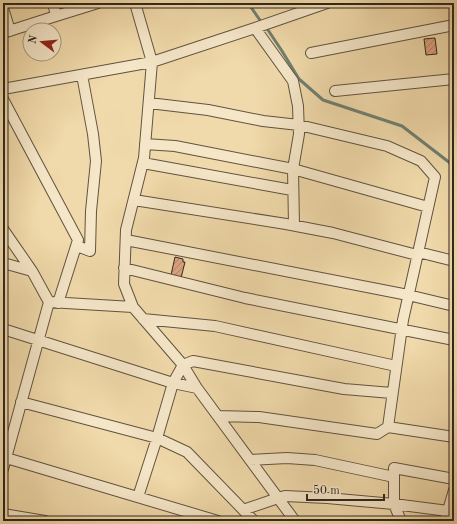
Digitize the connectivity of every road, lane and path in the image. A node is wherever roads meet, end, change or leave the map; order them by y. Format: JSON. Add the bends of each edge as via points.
{"nodes":[{"id":1,"x":53,"y":3,"type":"edge"},
{"id":2,"x":98,"y":3,"type":"edge"},
{"id":3,"x":134,"y":3,"type":"edge"},
{"id":4,"x":324,"y":4,"type":"edge"},
{"id":5,"x":3,"y":8,"type":"edge"},
{"id":6,"x":56,"y":16,"type":"junction"},
{"id":7,"x":454,"y":25,"type":"edge"},
{"id":8,"x":257,"y":28,"type":"junction"},
{"id":9,"x":7,"y":32,"type":"edge"},
{"id":10,"x":311,"y":53,"type":"dead end"},
{"id":11,"x":152,"y":62,"type":"junction"},
{"id":12,"x":82,"y":75,"type":"junction"},
{"id":13,"x":454,"y":79,"type":"edge"},
{"id":14,"x":3,"y":89,"type":"edge"},
{"id":15,"x":335,"y":91,"type":"dead end"},
{"id":16,"x":3,"y":99,"type":"edge"},
{"id":17,"x":148,"y":103,"type":"junction"},
{"id":18,"x":299,"y":125,"type":"junction"},
{"id":19,"x":145,"y":144,"type":"junction"},
{"id":20,"x":143,"y":163,"type":"junction"},
{"id":21,"x":293,"y":169,"type":"junction"},
{"id":22,"x":292,"y":190,"type":"junction"},
{"id":23,"x":134,"y":200,"type":"junction"},
{"id":24,"x":428,"y":207,"type":"junction"},
{"id":25,"x":294,"y":225,"type":"junction"},
{"id":26,"x":3,"y":229,"type":"edge"},
{"id":27,"x":126,"y":240,"type":"junction"},
{"id":28,"x":77,"y":246,"type":"junction"},
{"id":29,"x":418,"y":253,"type":"junction"},
{"id":30,"x":454,"y":262,"type":"edge"},
{"id":31,"x":3,"y":263,"type":"edge"},
{"id":32,"x":124,"y":268,"type":"junction"},
{"id":33,"x":32,"y":271,"type":"junction"},
{"id":34,"x":408,"y":295,"type":"junction"},
{"id":35,"x":53,"y":303,"type":"junction"},
{"id":36,"x":454,"y":306,"type":"edge"},
{"id":37,"x":133,"y":307,"type":"junction"},
{"id":38,"x":143,"y":319,"type":"junction"},
{"id":39,"x":3,"y":329,"type":"edge"},
{"id":40,"x":401,"y":330,"type":"junction"},
{"id":41,"x":38,"y":340,"type":"junction"},
{"id":42,"x":454,"y":340,"type":"edge"},
{"id":43,"x":182,"y":365,"type":"junction"},
{"id":44,"x":396,"y":366,"type":"junction"},
{"id":45,"x":173,"y":383,"type":"junction"},
{"id":46,"x":197,"y":388,"type":"junction"},
{"id":47,"x":392,"y":393,"type":"junction"},
{"id":48,"x":21,"y":402,"type":"junction"},
{"id":49,"x":218,"y":416,"type":"junction"},
{"id":50,"x":388,"y":427,"type":"junction"},
{"id":51,"x":454,"y":437,"type":"edge"},
{"id":52,"x":157,"y":438,"type":"junction"},
{"id":53,"x":4,"y":458,"type":"edge"},
{"id":54,"x":250,"y":460,"type":"junction"},
{"id":55,"x":3,"y":469,"type":"edge"},
{"id":56,"x":394,"y":477,"type":"junction"},
{"id":57,"x":454,"y":479,"type":"edge"},
{"id":58,"x":454,"y":490,"type":"edge"},
{"id":59,"x":138,"y":497,"type":"junction"},
{"id":60,"x":278,"y":498,"type":"junction"},
{"id":61,"x":394,"y":504,"type":"junction"},
{"id":62,"x":243,"y":510,"type":"junction"},
{"id":63,"x":3,"y":514,"type":"edge"},
{"id":64,"x":446,"y":516,"type":"edge"},
{"id":65,"x":29,"y":520,"type":"edge"},
{"id":66,"x":45,"y":521,"type":"edge"},
{"id":67,"x":218,"y":521,"type":"edge"},
{"id":68,"x":254,"y":521,"type":"edge"},
{"id":69,"x":295,"y":521,"type":"edge"},
{"id":70,"x":401,"y":521,"type":"edge"}],
"edges":[{"from":1,"to":6,"type":"street"},
{"from":2,"to":6,"type":"street"},
{"from":3,"to":11,"type":"street"},
{"from":4,"to":8,"type":"street"},
{"from":5,"to":9,"type":"street"},
{"from":6,"to":9,"type":"street"},
{"from":7,"to":10,"type":"street"},
{"from":8,"to":11,"type":"street"},
{"from":8,"to":18,"type":"street","via":[[293,81]]},
{"from":11,"to":12,"type":"street"},
{"from":11,"to":17,"type":"street"},
{"from":12,"to":14,"type":"street"},
{"from":12,"to":28,"type":"street","via":[[96,162],[90,251]]},
{"from":13,"to":15,"type":"street"},
{"from":16,"to":28,"type":"street","via":[[78,240]]},
{"from":17,"to":18,"type":"street","via":[[208,110],[263,122]]},
{"from":17,"to":19,"type":"street"},
{"from":18,"to":21,"type":"street"},
{"from":18,"to":24,"type":"street","via":[[387,146],[421,161],[434,177]]},
{"from":19,"to":20,"type":"street"},
{"from":19,"to":21,"type":"street","via":[[175,146]]},
{"from":20,"to":22,"type":"street"},
{"from":20,"to":23,"type":"street"},
{"from":21,"to":22,"type":"street"},
{"from":21,"to":24,"type":"street"},
{"from":22,"to":25,"type":"street"},
{"from":23,"to":25,"type":"street"},
{"from":23,"to":27,"type":"street"},
{"from":24,"to":29,"type":"street"},
{"from":25,"to":29,"type":"street"},
{"from":26,"to":33,"type":"street"},
{"from":27,"to":32,"type":"street"},
{"from":27,"to":34,"type":"street"},
{"from":28,"to":35,"type":"street"},
{"from":29,"to":30,"type":"street"},
{"from":29,"to":34,"type":"street"},
{"from":31,"to":33,"type":"street"},
{"from":32,"to":37,"type":"street","via":[[124,284]]},
{"from":32,"to":40,"type":"street","via":[[245,298]]},
{"from":33,"to":35,"type":"street"},
{"from":34,"to":36,"type":"street"},
{"from":34,"to":40,"type":"street"},
{"from":35,"to":37,"type":"street"},
{"from":35,"to":41,"type":"street"},
{"from":37,"to":38,"type":"street"},
{"from":38,"to":43,"type":"street"},
{"from":38,"to":44,"type":"street","via":[[215,326]]},
{"from":39,"to":41,"type":"street"},
{"from":40,"to":42,"type":"street"},
{"from":40,"to":44,"type":"street"},
{"from":41,"to":45,"type":"street"},
{"from":41,"to":48,"type":"street"},
{"from":43,"to":45,"type":"street"},
{"from":43,"to":46,"type":"street"},
{"from":43,"to":47,"type":"street","via":[[193,361],[344,389]]},
{"from":44,"to":47,"type":"street"},
{"from":45,"to":46,"type":"street"},
{"from":45,"to":52,"type":"street"},
{"from":46,"to":49,"type":"street"},
{"from":47,"to":50,"type":"street"},
{"from":48,"to":52,"type":"street"},
{"from":48,"to":53,"type":"street"},
{"from":49,"to":50,"type":"street","via":[[259,417],[377,434]]},
{"from":49,"to":54,"type":"street"},
{"from":50,"to":51,"type":"street"},
{"from":52,"to":59,"type":"street"},
{"from":52,"to":62,"type":"street","via":[[187,452]]},
{"from":53,"to":55,"type":"street"},
{"from":53,"to":59,"type":"street"},
{"from":54,"to":56,"type":"street","via":[[315,460]]},
{"from":54,"to":60,"type":"street"},
{"from":56,"to":57,"type":"street","via":[[394,468]]},
{"from":56,"to":61,"type":"street"},
{"from":58,"to":64,"type":"street"},
{"from":59,"to":67,"type":"street"},
{"from":60,"to":61,"type":"street","via":[[327,498]]},
{"from":60,"to":62,"type":"street"},
{"from":60,"to":69,"type":"street"},
{"from":61,"to":64,"type":"street"},
{"from":61,"to":70,"type":"street"},
{"from":62,"to":68,"type":"street"},
{"from":63,"to":65,"type":"street"},
{"from":65,"to":66,"type":"street"}]}
